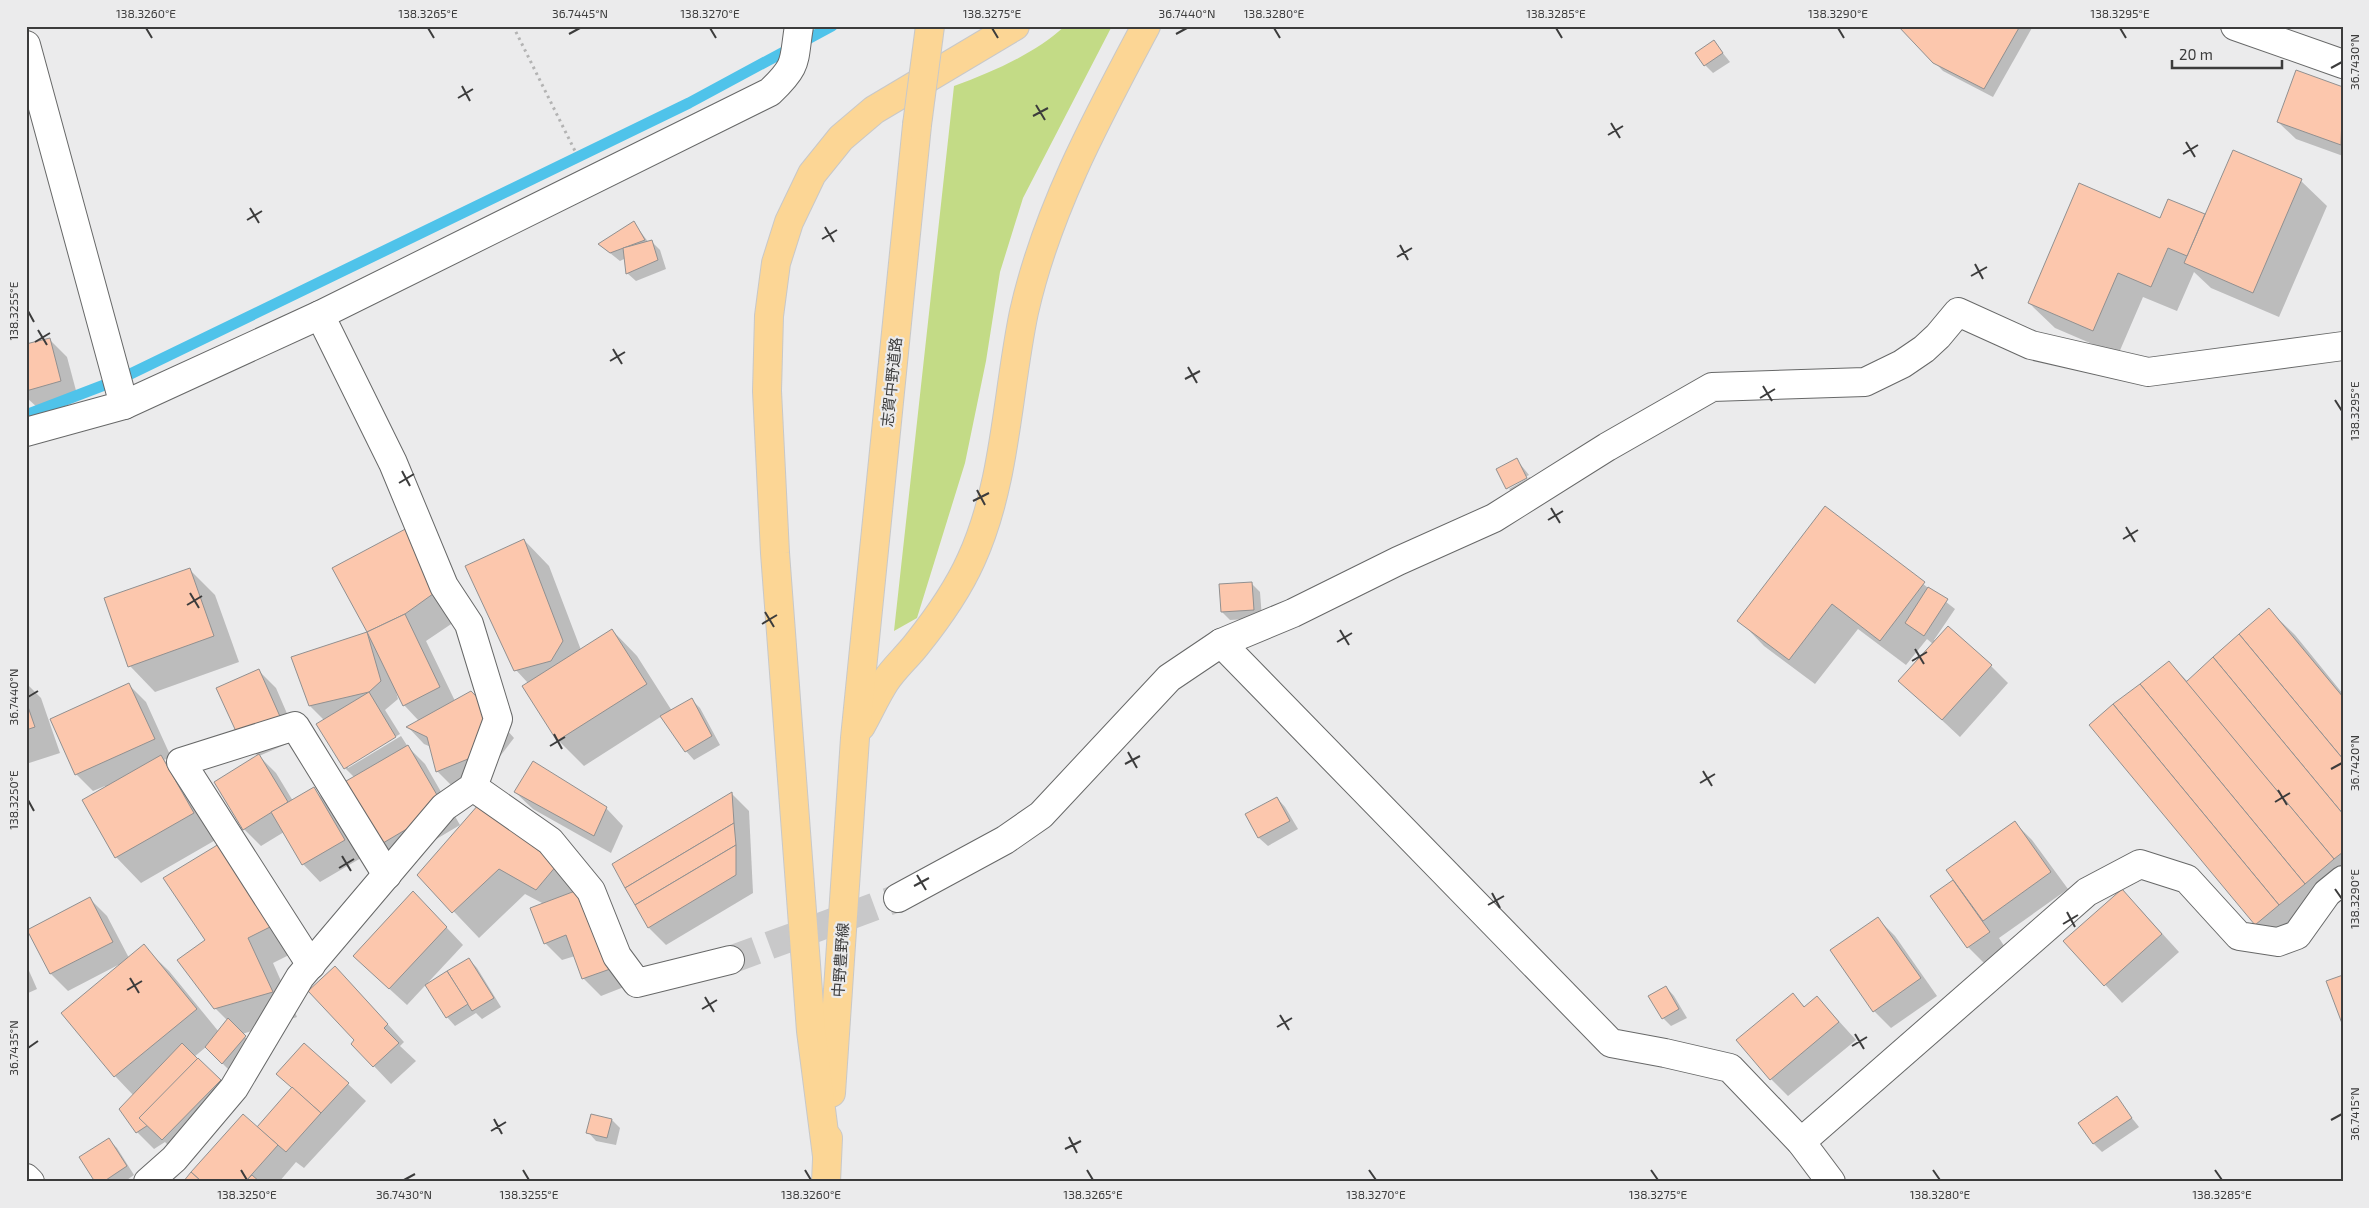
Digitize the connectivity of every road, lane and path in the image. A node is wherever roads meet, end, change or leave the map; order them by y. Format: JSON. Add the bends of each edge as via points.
{"nodes":[{"id":1,"x":513,"y":26,"type":"edge"},
{"id":2,"x":930,"y":26,"type":"edge"},
{"id":3,"x":1015,"y":26,"type":"edge"},
{"id":4,"x":1146,"y":26,"type":"edge"},
{"id":5,"x":2236,"y":26,"type":"edge"},
{"id":6,"x":800,"y":35,"type":"edge"},
{"id":7,"x":26,"y":45,"type":"edge"},
{"id":8,"x":2343,"y":64,"type":"edge"},
{"id":9,"x":574,"y":150,"type":"dead end"},
{"id":10,"x":320,"y":315,"type":"junction"},
{"id":11,"x":2343,"y":346,"type":"edge"},
{"id":12,"x":124,"y":405,"type":"junction"},
{"id":13,"x":26,"y":432,"type":"edge"},
{"id":14,"x":1221,"y":643,"type":"junction"},
{"id":15,"x":854,"y":738,"type":"junction"},
{"id":16,"x":473,"y":787,"type":"junction"},
{"id":17,"x":387,"y":875,"type":"junction"},
{"id":18,"x":2343,"y":880,"type":"edge"},
{"id":19,"x":898,"y":898,"type":"tunnel mouth"},
{"id":20,"x":730,"y":960,"type":"tunnel mouth"},
{"id":21,"x":311,"y":964,"type":"junction"},
{"id":22,"x":1801,"y":1142,"type":"junction"},
{"id":23,"x":826,"y":1169,"type":"edge"},
{"id":24,"x":26,"y":1178,"type":"edge"},
{"id":25,"x":30,"y":1182,"type":"edge"},
{"id":26,"x":148,"y":1182,"type":"edge"},
{"id":27,"x":1831,"y":1182,"type":"edge"}],
"edges":[{"from":1,"to":9,"type":"path"},
{"from":2,"to":15,"type":"main road","name":"志賀中野道路","bridge":true},
{"from":3,"to":23,"type":"main road","via":[[874,110],[841,138],[812,174],[789,222],[776,264],[769,316],[767,391],[775,553],[811,1031]]},
{"from":4,"to":15,"type":"main road","via":[[1097,118],[1050,225],[1024,313],[989,510],[971,560],[917,645],[885,681]]},
{"from":5,"to":8,"type":"street"},
{"from":6,"to":10,"type":"street","via":[[790,74],[770,92]]},
{"from":7,"to":12,"type":"street"},
{"from":10,"to":12,"type":"street"},
{"from":10,"to":16,"type":"street","via":[[393,463],[444,586],[469,624],[498,719]]},
{"from":11,"to":14,"type":"street","via":[[2148,372],[2031,344],[1958,312],[1924,349],[1865,382],[1712,387],[1606,447],[1494,518],[1293,613]]},
{"from":12,"to":13,"type":"street"},
{"from":14,"to":19,"type":"street","via":[[1169,678],[1041,815],[1005,840]]},
{"from":14,"to":22,"type":"street","via":[[1611,1043],[1730,1068]]},
{"from":15,"to":23,"type":"main road","name":"中野豊野線"},
{"from":16,"to":17,"type":"street","via":[[444,807]]},
{"from":16,"to":20,"type":"street","via":[[550,841],[591,890],[616,956],[638,983]]},
{"from":17,"to":21,"type":"street"},
{"from":17,"to":21,"type":"street","via":[[295,726],[181,762]]},
{"from":18,"to":22,"type":"street","via":[[2327,894],[2297,935],[2278,942],[2239,936],[2187,879],[2140,864],[2087,892]]},
{"from":21,"to":26,"type":"street","via":[[234,1088],[174,1159]]},
{"from":22,"to":27,"type":"street"},
{"from":24,"to":25,"type":"street"}]}
